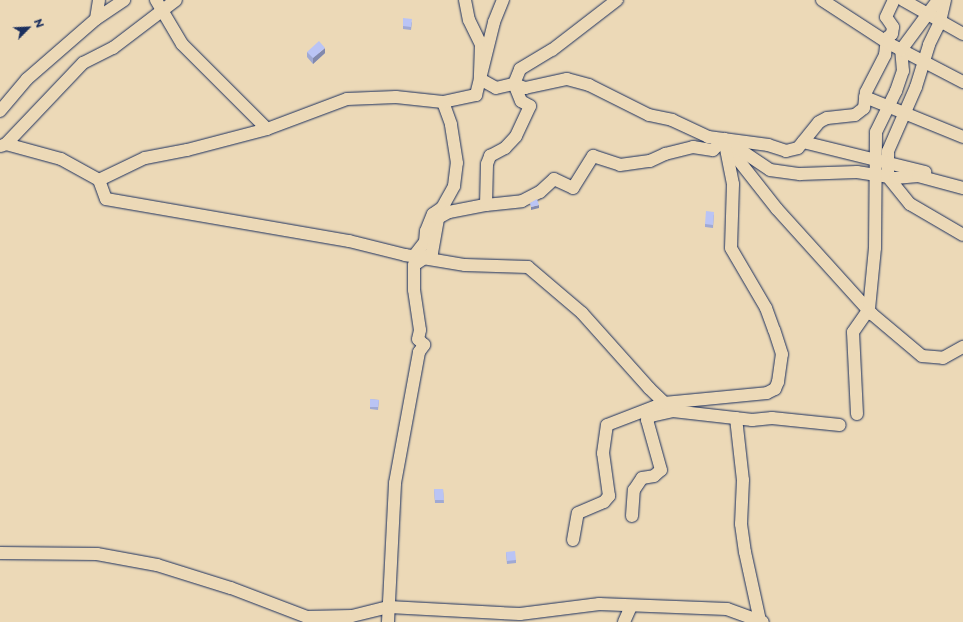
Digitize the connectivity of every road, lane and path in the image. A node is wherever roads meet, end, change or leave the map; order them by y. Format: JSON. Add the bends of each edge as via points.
{"nodes":[{"id":1,"x":99,"y":0,"type":"edge"},
{"id":2,"x":124,"y":0,"type":"edge"},
{"id":3,"x":156,"y":0,"type":"edge"},
{"id":4,"x":176,"y":0,"type":"edge"},
{"id":5,"x":465,"y":0,"type":"edge"},
{"id":6,"x":503,"y":0,"type":"edge"},
{"id":7,"x":618,"y":0,"type":"edge"},
{"id":8,"x":822,"y":0,"type":"edge"},
{"id":9,"x":894,"y":0,"type":"edge"},
{"id":10,"x":903,"y":0,"type":"edge"},
{"id":11,"x":938,"y":0,"type":"edge"},
{"id":12,"x":946,"y":0,"type":"edge"},
{"id":13,"x":162,"y":12,"type":"junction"},
{"id":14,"x":928,"y":15,"type":"junction"},
{"id":15,"x":96,"y":19,"type":"junction"},
{"id":16,"x":940,"y":22,"type":"junction"},
{"id":17,"x":963,"y":34,"type":"edge"},
{"id":18,"x":888,"y":43,"type":"junction"},
{"id":19,"x":901,"y":50,"type":"junction"},
{"id":20,"x":924,"y":62,"type":"junction"},
{"id":21,"x":480,"y":79,"type":"junction"},
{"id":22,"x":963,"y":82,"type":"edge"},
{"id":23,"x":514,"y":84,"type":"junction"},
{"id":24,"x":865,"y":98,"type":"junction"},
{"id":25,"x":443,"y":102,"type":"junction"},
{"id":26,"x":888,"y":107,"type":"junction"},
{"id":27,"x":0,"y":111,"type":"edge"},
{"id":28,"x":904,"y":114,"type":"junction"},
{"id":29,"x":267,"y":129,"type":"junction"},
{"id":30,"x":963,"y":138,"type":"edge"},
{"id":31,"x":724,"y":141,"type":"junction"},
{"id":32,"x":803,"y":142,"type":"junction"},
{"id":33,"x":3,"y":145,"type":"edge"},
{"id":34,"x":874,"y":160,"type":"junction"},
{"id":35,"x":888,"y":163,"type":"junction"},
{"id":36,"x":874,"y":175,"type":"junction"},
{"id":37,"x":888,"y":177,"type":"junction"},
{"id":38,"x":99,"y":180,"type":"junction"},
{"id":39,"x":963,"y":182,"type":"edge"},
{"id":40,"x":963,"y":188,"type":"edge"},
{"id":41,"x":486,"y":205,"type":"junction"},
{"id":42,"x":963,"y":235,"type":"edge"},
{"id":43,"x":418,"y":257,"type":"junction"},
{"id":44,"x":869,"y":309,"type":"junction"},
{"id":45,"x":963,"y":346,"type":"edge"},
{"id":46,"x":668,"y":407,"type":"junction"},
{"id":47,"x":857,"y":414,"type":"dead end"},
{"id":48,"x":736,"y":418,"type":"junction"},
{"id":49,"x":840,"y":425,"type":"dead end"},
{"id":50,"x":632,"y":516,"type":"dead end"},
{"id":51,"x":573,"y":540,"type":"dead end"},
{"id":52,"x":0,"y":553,"type":"edge"},
{"id":53,"x":631,"y":606,"type":"junction"},
{"id":54,"x":389,"y":607,"type":"junction"},
{"id":55,"x":310,"y":620,"type":"edge"},
{"id":56,"x":761,"y":621,"type":"edge"},
{"id":57,"x":388,"y":622,"type":"edge"},
{"id":58,"x":624,"y":622,"type":"edge"}],
"edges":[{"from":1,"to":15,"type":"street"},
{"from":2,"to":15,"type":"street"},
{"from":3,"to":13,"type":"street"},
{"from":4,"to":13,"type":"street"},
{"from":5,"to":21,"type":"street","via":[[469,20],[481,45]]},
{"from":6,"to":21,"type":"street","via":[[494,22]]},
{"from":7,"to":23,"type":"street","via":[[552,50],[520,69]]},
{"from":8,"to":18,"type":"street"},
{"from":9,"to":18,"type":"street","via":[[886,17],[893,27],[892,34],[887,38]]},
{"from":10,"to":14,"type":"street"},
{"from":11,"to":14,"type":"street"},
{"from":12,"to":16,"type":"street"},
{"from":13,"to":29,"type":"street","via":[[182,44]]},
{"from":13,"to":33,"type":"street","via":[[113,48],[83,63]]},
{"from":14,"to":16,"type":"street"},
{"from":14,"to":19,"type":"street"},
{"from":15,"to":27,"type":"street","via":[[27,79]]},
{"from":16,"to":17,"type":"street"},
{"from":16,"to":20,"type":"street"},
{"from":18,"to":19,"type":"street"},
{"from":18,"to":24,"type":"street"},
{"from":19,"to":20,"type":"street"},
{"from":19,"to":26,"type":"street","via":[[903,71]]},
{"from":20,"to":22,"type":"street"},
{"from":20,"to":28,"type":"street"},
{"from":21,"to":23,"type":"street","via":[[496,88]]},
{"from":21,"to":25,"type":"street","via":[[476,95]]},
{"from":23,"to":31,"type":"street","via":[[524,88],[567,79],[588,84],[649,115],[672,120],[708,137]]},
{"from":23,"to":41,"type":"street","via":[[521,101],[530,106],[516,136],[505,148],[490,156]]},
{"from":24,"to":26,"type":"street"},
{"from":24,"to":32,"type":"street","via":[[864,108],[856,115],[827,118],[819,122]]},
{"from":25,"to":29,"type":"street","via":[[396,97],[347,99]]},
{"from":25,"to":43,"type":"street","via":[[451,124],[457,164],[454,186],[442,208],[433,214]]},
{"from":26,"to":28,"type":"street"},
{"from":26,"to":34,"type":"street","via":[[876,132]]},
{"from":28,"to":30,"type":"street"},
{"from":28,"to":35,"type":"street","via":[[888,151]]},
{"from":29,"to":38,"type":"street","via":[[145,158]]},
{"from":31,"to":32,"type":"street","via":[[768,144],[786,151],[798,148]]},
{"from":31,"to":36,"type":"street","via":[[770,170],[800,174],[857,172]]},
{"from":31,"to":41,"type":"street","via":[[712,150],[693,147],[665,154],[650,161],[620,165],[593,156],[573,188],[554,179],[540,192],[522,201]]},
{"from":31,"to":44,"type":"street","via":[[777,209]]},
{"from":31,"to":46,"type":"street","via":[[733,184],[731,248],[766,308],[782,354],[783,366],[775,389],[768,393]]},
{"from":32,"to":34,"type":"street"},
{"from":33,"to":38,"type":"street","via":[[61,159]]},
{"from":34,"to":35,"type":"street"},
{"from":34,"to":36,"type":"street"},
{"from":35,"to":37,"type":"street"},
{"from":35,"to":39,"type":"street"},
{"from":36,"to":37,"type":"street"},
{"from":36,"to":44,"type":"street","via":[[875,248]]},
{"from":37,"to":40,"type":"street","via":[[918,176]]},
{"from":37,"to":42,"type":"street","via":[[910,204]]},
{"from":38,"to":43,"type":"street","via":[[106,199],[350,240]]},
{"from":41,"to":43,"type":"street","via":[[449,212],[438,218],[432,253]]},
{"from":43,"to":46,"type":"street","via":[[464,265],[528,267],[582,313]]},
{"from":43,"to":54,"type":"street","via":[[414,265],[414,290],[420,330],[418,339],[424,345],[419,352],[395,483]]},
{"from":44,"to":45,"type":"street","via":[[922,356],[943,358]]},
{"from":44,"to":47,"type":"street","via":[[853,332]]},
{"from":46,"to":48,"type":"street"},
{"from":46,"to":50,"type":"street","via":[[647,420],[661,470],[654,476],[642,478],[634,490]]},
{"from":46,"to":51,"type":"street","via":[[607,425],[603,453],[609,496],[604,502],[578,512]]},
{"from":48,"to":49,"type":"street","via":[[772,418]]},
{"from":48,"to":56,"type":"street","via":[[743,480],[742,524],[745,552]]},
{"from":52,"to":55,"type":"street","via":[[97,554],[157,565],[232,588]]},
{"from":53,"to":54,"type":"street","via":[[589,604],[520,614]]},
{"from":53,"to":56,"type":"street","via":[[727,609]]},
{"from":53,"to":58,"type":"street"},
{"from":54,"to":55,"type":"street","via":[[352,616]]},
{"from":54,"to":57,"type":"street"}]}
